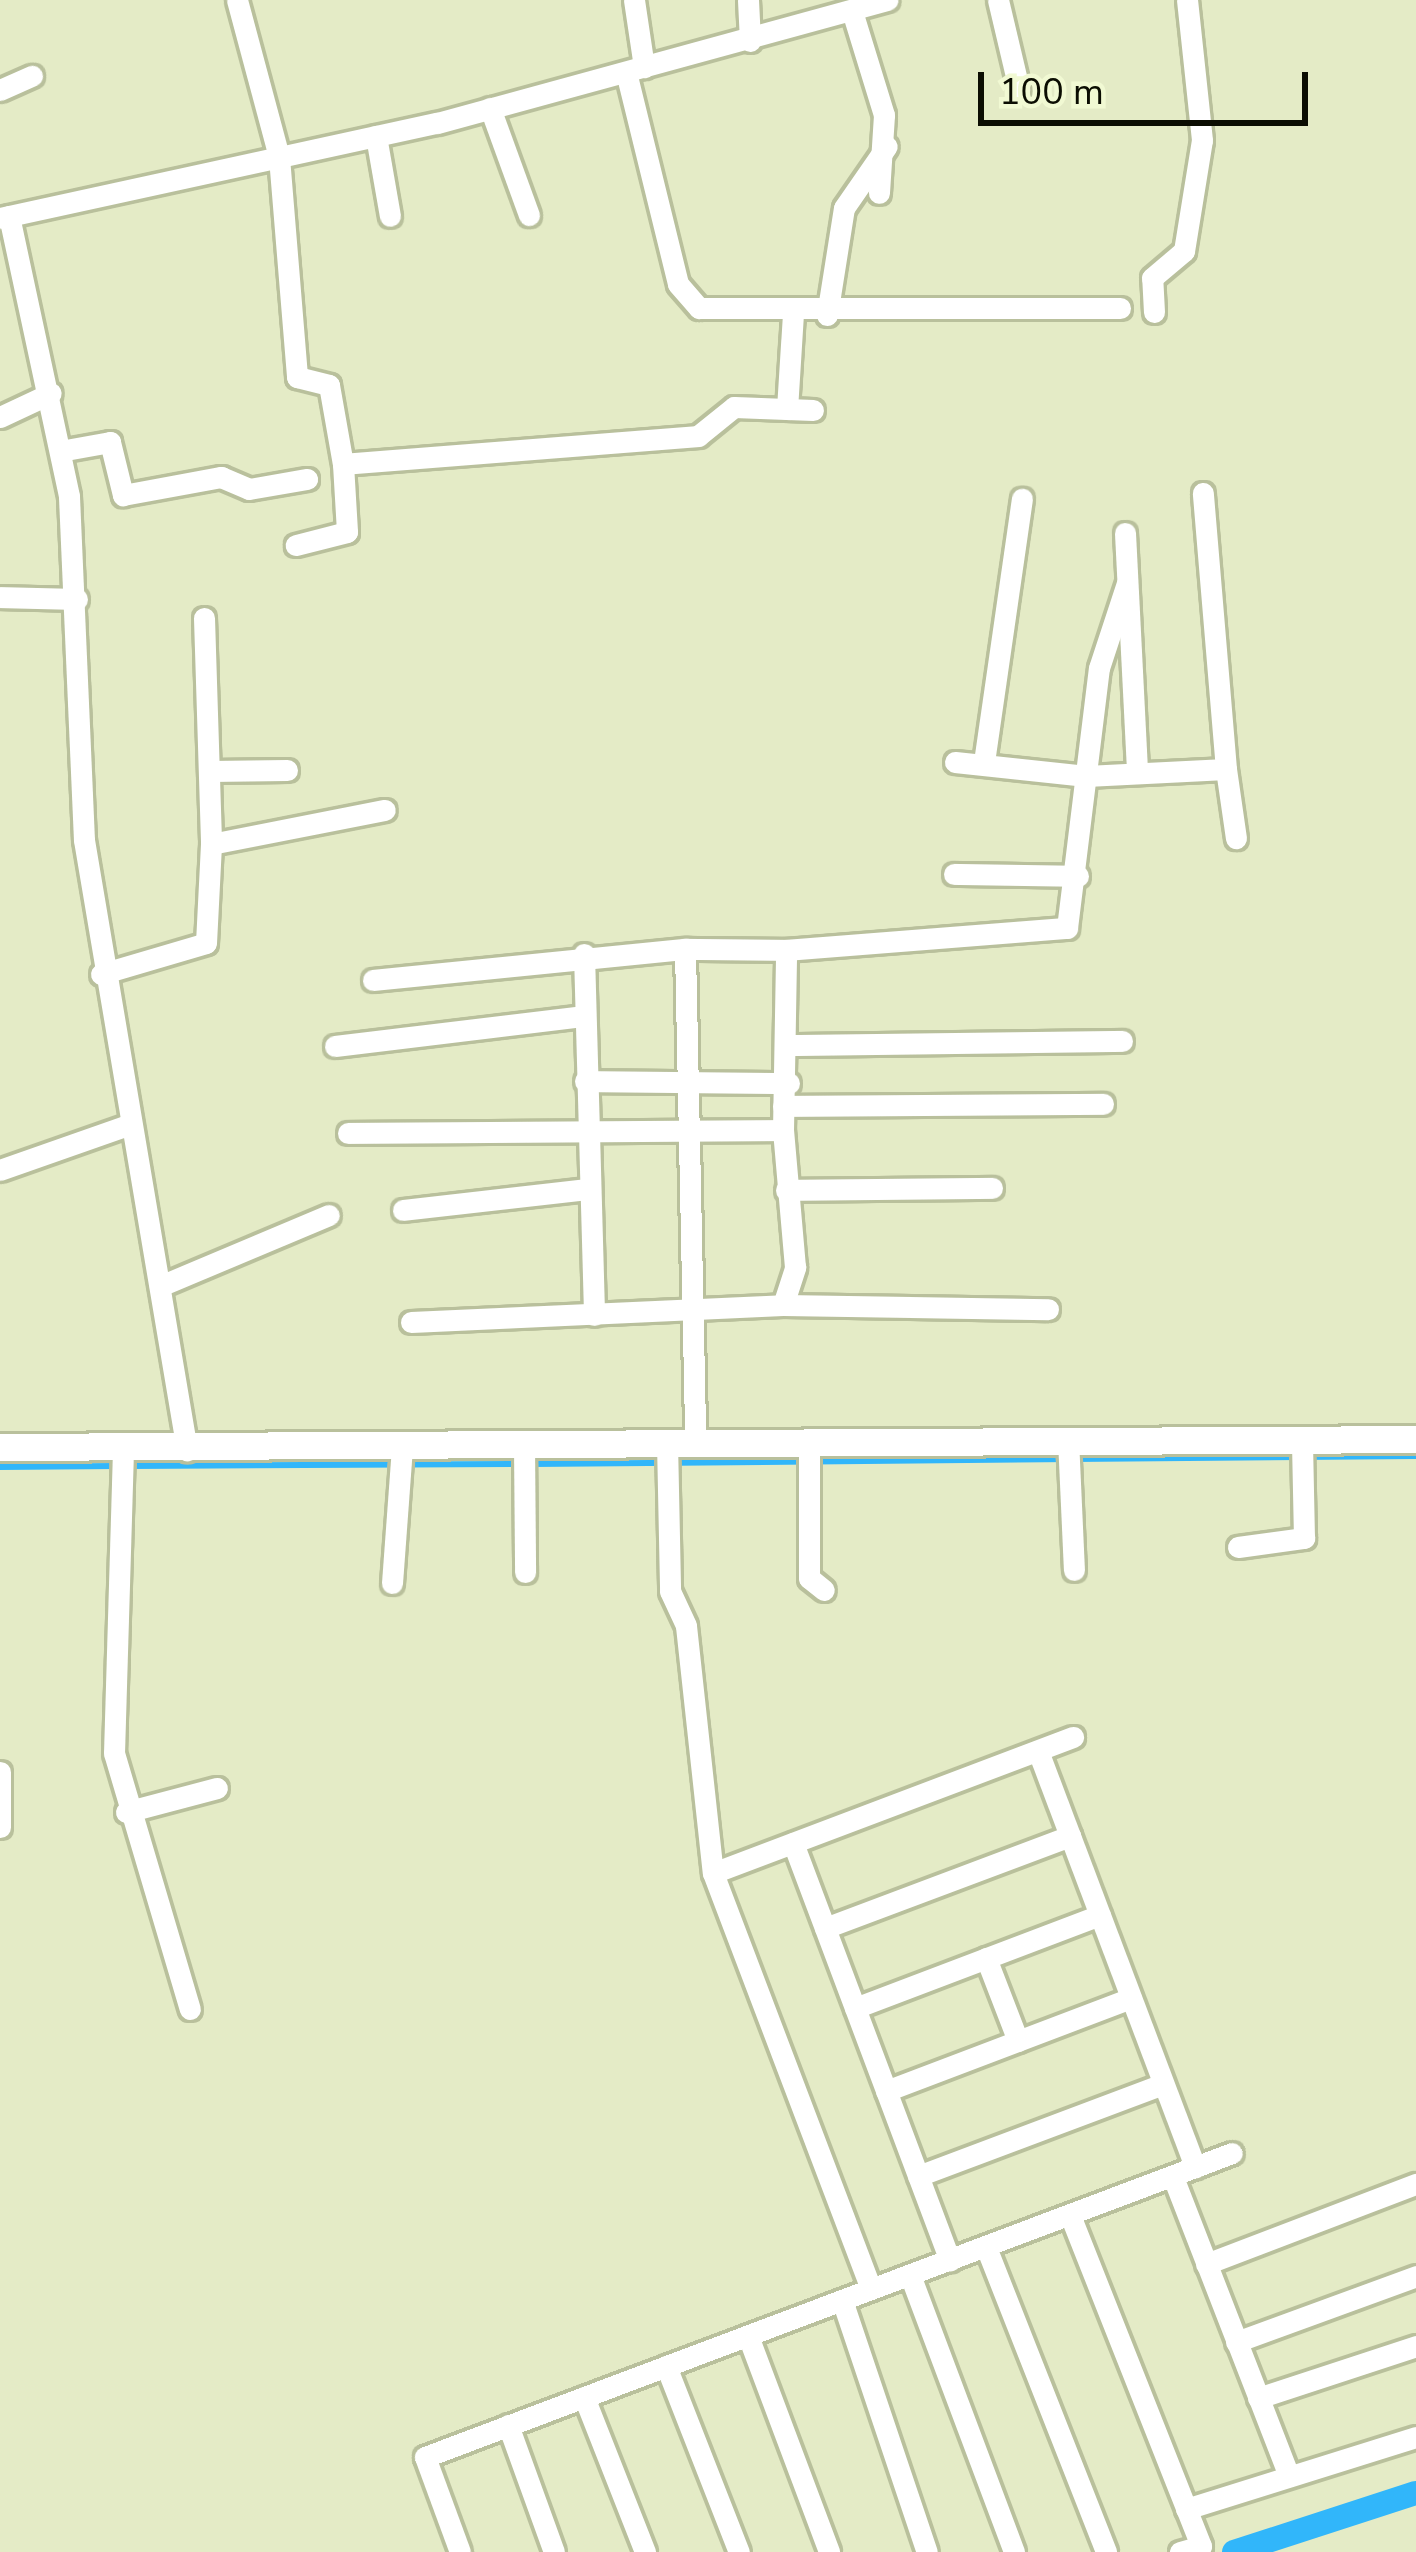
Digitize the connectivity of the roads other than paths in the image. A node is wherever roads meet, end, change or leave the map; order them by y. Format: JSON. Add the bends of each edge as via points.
{"nodes":[{"id":1,"x":237,"y":0,"type":"edge"},
{"id":2,"x":634,"y":0,"type":"edge"},
{"id":3,"x":748,"y":0,"type":"edge"},
{"id":4,"x":888,"y":0,"type":"edge"},
{"id":5,"x":998,"y":0,"type":"edge"},
{"id":6,"x":1187,"y":0,"type":"edge"},
{"id":7,"x":852,"y":11,"type":"junction"},
{"id":8,"x":750,"y":41,"type":"junction"},
{"id":9,"x":635,"y":70,"type":"junction"},
{"id":10,"x":32,"y":76,"type":"dead end"},
{"id":11,"x":1019,"y":89,"type":"dead end"},
{"id":12,"x":0,"y":90,"type":"edge"},
{"id":13,"x":490,"y":108,"type":"junction"},
{"id":14,"x":376,"y":136,"type":"junction"},
{"id":15,"x":887,"y":146,"type":"junction"},
{"id":16,"x":279,"y":157,"type":"junction"},
{"id":17,"x":879,"y":193,"type":"dead end"},
{"id":18,"x":529,"y":215,"type":"dead end"},
{"id":19,"x":389,"y":216,"type":"dead end"},
{"id":20,"x":4,"y":217,"type":"edge"},
{"id":21,"x":1120,"y":308,"type":"dead end"},
{"id":22,"x":1154,"y":312,"type":"dead end"},
{"id":23,"x":793,"y":313,"type":"junction"},
{"id":24,"x":827,"y":316,"type":"junction"},
{"id":25,"x":51,"y":393,"type":"junction"},
{"id":26,"x":787,"y":409,"type":"junction"},
{"id":27,"x":813,"y":410,"type":"dead end"},
{"id":28,"x":0,"y":417,"type":"edge"},
{"id":29,"x":60,"y":451,"type":"junction"},
{"id":30,"x":343,"y":464,"type":"junction"},
{"id":31,"x":307,"y":479,"type":"dead end"},
{"id":32,"x":1203,"y":493,"type":"dead end"},
{"id":33,"x":1022,"y":499,"type":"dead end"},
{"id":34,"x":1125,"y":533,"type":"dead end"},
{"id":35,"x":296,"y":545,"type":"dead end"},
{"id":36,"x":1127,"y":583,"type":"junction"},
{"id":37,"x":0,"y":597,"type":"edge"},
{"id":38,"x":77,"y":599,"type":"junction"},
{"id":39,"x":204,"y":618,"type":"dead end"},
{"id":40,"x":955,"y":762,"type":"dead end"},
{"id":41,"x":984,"y":762,"type":"junction"},
{"id":42,"x":1226,"y":769,"type":"junction"},
{"id":43,"x":287,"y":770,"type":"dead end"},
{"id":44,"x":210,"y":771,"type":"junction"},
{"id":45,"x":1137,"y":773,"type":"junction"},
{"id":46,"x":1086,"y":776,"type":"junction"},
{"id":47,"x":385,"y":810,"type":"dead end"},
{"id":48,"x":1236,"y":838,"type":"dead end"},
{"id":49,"x":211,"y":844,"type":"junction"},
{"id":50,"x":954,"y":874,"type":"dead end"},
{"id":51,"x":1078,"y":876,"type":"junction"},
{"id":52,"x":685,"y":949,"type":"junction"},
{"id":53,"x":786,"y":950,"type":"junction"},
{"id":54,"x":584,"y":954,"type":"junction"},
{"id":55,"x":101,"y":974,"type":"junction"},
{"id":56,"x":373,"y":980,"type":"dead end"},
{"id":57,"x":582,"y":1016,"type":"junction"},
{"id":58,"x":1122,"y":1041,"type":"dead end"},
{"id":59,"x":788,"y":1045,"type":"junction"},
{"id":60,"x":335,"y":1046,"type":"dead end"},
{"id":61,"x":585,"y":1081,"type":"junction"},
{"id":62,"x":683,"y":1082,"type":"junction"},
{"id":63,"x":789,"y":1083,"type":"junction"},
{"id":64,"x":1102,"y":1104,"type":"dead end"},
{"id":65,"x":783,"y":1106,"type":"junction"},
{"id":66,"x":125,"y":1126,"type":"junction"},
{"id":67,"x":587,"y":1128,"type":"junction"},
{"id":68,"x":783,"y":1130,"type":"junction"},
{"id":69,"x":683,"y":1131,"type":"junction"},
{"id":70,"x":348,"y":1133,"type":"dead end"},
{"id":71,"x":0,"y":1170,"type":"edge"},
{"id":72,"x":992,"y":1188,"type":"dead end"},
{"id":73,"x":588,"y":1189,"type":"junction"},
{"id":74,"x":786,"y":1190,"type":"junction"},
{"id":75,"x":403,"y":1210,"type":"dead end"},
{"id":76,"x":329,"y":1215,"type":"dead end"},
{"id":77,"x":160,"y":1286,"type":"junction"},
{"id":78,"x":783,"y":1305,"type":"junction"},
{"id":79,"x":1048,"y":1309,"type":"dead end"},
{"id":80,"x":686,"y":1312,"type":"junction"},
{"id":81,"x":594,"y":1315,"type":"junction"},
{"id":82,"x":411,"y":1322,"type":"dead end"},
{"id":83,"x":1416,"y":1439,"type":"edge"},
{"id":84,"x":0,"y":1447,"type":"edge"},
{"id":85,"x":676,"y":1447,"type":"junction"},
{"id":86,"x":1302,"y":1448,"type":"junction"},
{"id":87,"x":187,"y":1450,"type":"junction"},
{"id":88,"x":1069,"y":1454,"type":"junction"},
{"id":89,"x":809,"y":1458,"type":"junction"},
{"id":90,"x":402,"y":1462,"type":"junction"},
{"id":91,"x":523,"y":1462,"type":"junction"},
{"id":92,"x":123,"y":1465,"type":"junction"},
{"id":93,"x":1238,"y":1547,"type":"dead end"},
{"id":94,"x":1074,"y":1570,"type":"dead end"},
{"id":95,"x":525,"y":1572,"type":"dead end"},
{"id":96,"x":392,"y":1583,"type":"dead end"},
{"id":97,"x":824,"y":1590,"type":"dead end"},
{"id":98,"x":1073,"y":1737,"type":"dead end"},
{"id":99,"x":1038,"y":1751,"type":"junction"},
{"id":100,"x":0,"y":1772,"type":"edge"},
{"id":101,"x":217,"y":1788,"type":"dead end"},
{"id":102,"x":126,"y":1812,"type":"junction"},
{"id":103,"x":0,"y":1827,"type":"edge"},
{"id":104,"x":1070,"y":1835,"type":"junction"},
{"id":105,"x":793,"y":1843,"type":"junction"},
{"id":106,"x":713,"y":1873,"type":"junction"},
{"id":107,"x":1100,"y":1915,"type":"junction"},
{"id":108,"x":825,"y":1928,"type":"junction"},
{"id":109,"x":986,"y":1958,"type":"junction"},
{"id":110,"x":1131,"y":1998,"type":"junction"},
{"id":111,"x":855,"y":2008,"type":"junction"},
{"id":112,"x":190,"y":2009,"type":"dead end"},
{"id":113,"x":1018,"y":2041,"type":"junction"},
{"id":114,"x":1163,"y":2084,"type":"junction"},
{"id":115,"x":886,"y":2091,"type":"junction"},
{"id":116,"x":1232,"y":2153,"type":"dead end"},
{"id":117,"x":1195,"y":2167,"type":"junction"},
{"id":118,"x":918,"y":2176,"type":"junction"},
{"id":119,"x":1173,"y":2177,"type":"junction"},
{"id":120,"x":1416,"y":2184,"type":"edge"},
{"id":121,"x":1070,"y":2216,"type":"junction"},
{"id":122,"x":986,"y":2247,"type":"junction"},
{"id":123,"x":950,"y":2260,"type":"junction"},
{"id":124,"x":1206,"y":2264,"type":"junction"},
{"id":125,"x":910,"y":2276,"type":"junction"},
{"id":126,"x":1416,"y":2276,"type":"edge"},
{"id":127,"x":871,"y":2290,"type":"junction"},
{"id":128,"x":842,"y":2300,"type":"junction"},
{"id":129,"x":748,"y":2336,"type":"junction"},
{"id":130,"x":1236,"y":2342,"type":"junction"},
{"id":131,"x":1416,"y":2346,"type":"edge"},
{"id":132,"x":666,"y":2366,"type":"junction"},
{"id":133,"x":584,"y":2397,"type":"junction"},
{"id":134,"x":1258,"y":2398,"type":"junction"},
{"id":135,"x":508,"y":2425,"type":"junction"},
{"id":136,"x":1416,"y":2437,"type":"edge"},
{"id":137,"x":1289,"y":2476,"type":"junction"},
{"id":138,"x":1186,"y":2509,"type":"junction"},
{"id":139,"x":460,"y":2552,"type":"edge"},
{"id":140,"x":554,"y":2552,"type":"edge"},
{"id":141,"x":645,"y":2552,"type":"edge"},
{"id":142,"x":739,"y":2552,"type":"edge"},
{"id":143,"x":829,"y":2552,"type":"edge"},
{"id":144,"x":927,"y":2552,"type":"edge"},
{"id":145,"x":1014,"y":2552,"type":"edge"},
{"id":146,"x":1106,"y":2552,"type":"edge"},
{"id":147,"x":1180,"y":2552,"type":"edge"}],
"edges":[{"from":1,"to":16,"type":"street"},
{"from":2,"to":9,"type":"street"},
{"from":3,"to":8,"type":"street"},
{"from":4,"to":7,"type":"street"},
{"from":5,"to":11,"type":"street"},
{"from":6,"to":22,"type":"street","via":[[1202,140],[1184,251],[1152,278]]},
{"from":7,"to":8,"type":"street"},
{"from":7,"to":15,"type":"street"},
{"from":8,"to":9,"type":"street"},
{"from":9,"to":13,"type":"street"},
{"from":9,"to":23,"type":"street","via":[[687,299]]},
{"from":10,"to":12,"type":"street"},
{"from":13,"to":14,"type":"street"},
{"from":13,"to":18,"type":"street"},
{"from":14,"to":16,"type":"street"},
{"from":14,"to":19,"type":"street"},
{"from":15,"to":17,"type":"street"},
{"from":15,"to":24,"type":"street","via":[[844,208]]},
{"from":16,"to":20,"type":"street"},
{"from":16,"to":30,"type":"street","via":[[296,377],[329,385]]},
{"from":20,"to":25,"type":"street"},
{"from":21,"to":24,"type":"street"},
{"from":23,"to":24,"type":"street"},
{"from":23,"to":26,"type":"street"},
{"from":25,"to":28,"type":"street"},
{"from":25,"to":29,"type":"street"},
{"from":26,"to":27,"type":"street"},
{"from":26,"to":30,"type":"street","via":[[734,407],[698,436]]},
{"from":29,"to":31,"type":"street","via":[[110,442],[123,495],[221,477],[249,489]]},
{"from":29,"to":38,"type":"street"},
{"from":30,"to":35,"type":"street","via":[[347,532]]},
{"from":32,"to":42,"type":"street"},
{"from":33,"to":41,"type":"street"},
{"from":34,"to":36,"type":"street"},
{"from":36,"to":45,"type":"street"},
{"from":36,"to":46,"type":"street","via":[[1110,616]]},
{"from":37,"to":38,"type":"street"},
{"from":38,"to":55,"type":"street","via":[[84,840]]},
{"from":39,"to":44,"type":"street"},
{"from":40,"to":41,"type":"street"},
{"from":41,"to":46,"type":"street"},
{"from":42,"to":45,"type":"street"},
{"from":42,"to":48,"type":"street"},
{"from":43,"to":44,"type":"street"},
{"from":44,"to":49,"type":"street"},
{"from":45,"to":46,"type":"street"},
{"from":46,"to":51,"type":"street"},
{"from":47,"to":49,"type":"street"},
{"from":49,"to":55,"type":"street","via":[[206,943]]},
{"from":50,"to":51,"type":"street"},
{"from":51,"to":53,"type":"street","via":[[1074,920],[1058,933]]},
{"from":52,"to":53,"type":"street"},
{"from":52,"to":54,"type":"street"},
{"from":52,"to":62,"type":"street"},
{"from":53,"to":59,"type":"street"},
{"from":54,"to":56,"type":"street"},
{"from":54,"to":57,"type":"street"},
{"from":55,"to":66,"type":"street"},
{"from":57,"to":60,"type":"street"},
{"from":57,"to":61,"type":"street"},
{"from":58,"to":59,"type":"street"},
{"from":59,"to":63,"type":"street"},
{"from":61,"to":62,"type":"street"},
{"from":61,"to":67,"type":"street"},
{"from":62,"to":63,"type":"street"},
{"from":62,"to":69,"type":"street"},
{"from":63,"to":65,"type":"street"},
{"from":64,"to":65,"type":"street"},
{"from":65,"to":68,"type":"street"},
{"from":66,"to":71,"type":"street"},
{"from":66,"to":77,"type":"street"},
{"from":67,"to":69,"type":"street"},
{"from":67,"to":70,"type":"street"},
{"from":67,"to":73,"type":"street"},
{"from":68,"to":69,"type":"street"},
{"from":68,"to":74,"type":"street"},
{"from":69,"to":80,"type":"street"},
{"from":72,"to":74,"type":"street"},
{"from":73,"to":75,"type":"street"},
{"from":73,"to":81,"type":"street"},
{"from":74,"to":78,"type":"street","via":[[796,1268]]},
{"from":76,"to":77,"type":"street"},
{"from":77,"to":87,"type":"street"},
{"from":78,"to":79,"type":"street"},
{"from":78,"to":80,"type":"street"},
{"from":80,"to":81,"type":"street"},
{"from":80,"to":85,"type":"street"},
{"from":81,"to":82,"type":"street"},
{"from":83,"to":86,"type":"street"},
{"from":84,"to":92,"type":"street"},
{"from":85,"to":89,"type":"street"},
{"from":85,"to":91,"type":"street"},
{"from":85,"to":106,"type":"street","via":[[666,1493]]},
{"from":86,"to":88,"type":"street"},
{"from":86,"to":93,"type":"street","via":[[1304,1538]]},
{"from":87,"to":90,"type":"street"},
{"from":87,"to":92,"type":"street"},
{"from":88,"to":89,"type":"street"},
{"from":88,"to":94,"type":"street"},
{"from":89,"to":97,"type":"street","via":[[809,1578]]},
{"from":90,"to":91,"type":"street"},
{"from":90,"to":96,"type":"street"},
{"from":91,"to":95,"type":"street"},
{"from":92,"to":102,"type":"street","via":[[108,1693]]},
{"from":98,"to":99,"type":"street"},
{"from":99,"to":104,"type":"street"},
{"from":99,"to":105,"type":"street"},
{"from":100,"to":103,"type":"street"},
{"from":101,"to":102,"type":"street"},
{"from":102,"to":112,"type":"street"},
{"from":104,"to":107,"type":"street"},
{"from":104,"to":108,"type":"street"},
{"from":105,"to":106,"type":"street"},
{"from":105,"to":108,"type":"street"},
{"from":106,"to":127,"type":"street"},
{"from":107,"to":109,"type":"street"},
{"from":107,"to":110,"type":"street"},
{"from":108,"to":111,"type":"street"},
{"from":109,"to":111,"type":"street"},
{"from":109,"to":113,"type":"street"},
{"from":110,"to":113,"type":"street"},
{"from":110,"to":114,"type":"street"},
{"from":111,"to":115,"type":"street"},
{"from":113,"to":115,"type":"street"},
{"from":114,"to":117,"type":"street"},
{"from":114,"to":118,"type":"street"},
{"from":115,"to":118,"type":"street"},
{"from":116,"to":117,"type":"street"},
{"from":117,"to":119,"type":"street"},
{"from":118,"to":123,"type":"street"},
{"from":119,"to":121,"type":"street"},
{"from":119,"to":124,"type":"street"},
{"from":120,"to":124,"type":"street"},
{"from":121,"to":122,"type":"street"},
{"from":121,"to":138,"type":"street"},
{"from":122,"to":123,"type":"street"},
{"from":122,"to":146,"type":"street"},
{"from":123,"to":125,"type":"street"},
{"from":124,"to":130,"type":"street"},
{"from":125,"to":127,"type":"street"},
{"from":125,"to":145,"type":"street"},
{"from":126,"to":130,"type":"street"},
{"from":127,"to":128,"type":"street"},
{"from":128,"to":129,"type":"street"},
{"from":128,"to":144,"type":"street"},
{"from":129,"to":132,"type":"street"},
{"from":129,"to":143,"type":"street"},
{"from":130,"to":134,"type":"street"},
{"from":131,"to":134,"type":"street"},
{"from":132,"to":133,"type":"street"},
{"from":132,"to":142,"type":"street"},
{"from":133,"to":135,"type":"street"},
{"from":133,"to":141,"type":"street"},
{"from":134,"to":137,"type":"street"},
{"from":135,"to":139,"type":"street","via":[[425,2456]]},
{"from":135,"to":140,"type":"street"},
{"from":136,"to":137,"type":"street"},
{"from":137,"to":138,"type":"street"},
{"from":138,"to":147,"type":"street","via":[[1201,2546]]}]}
